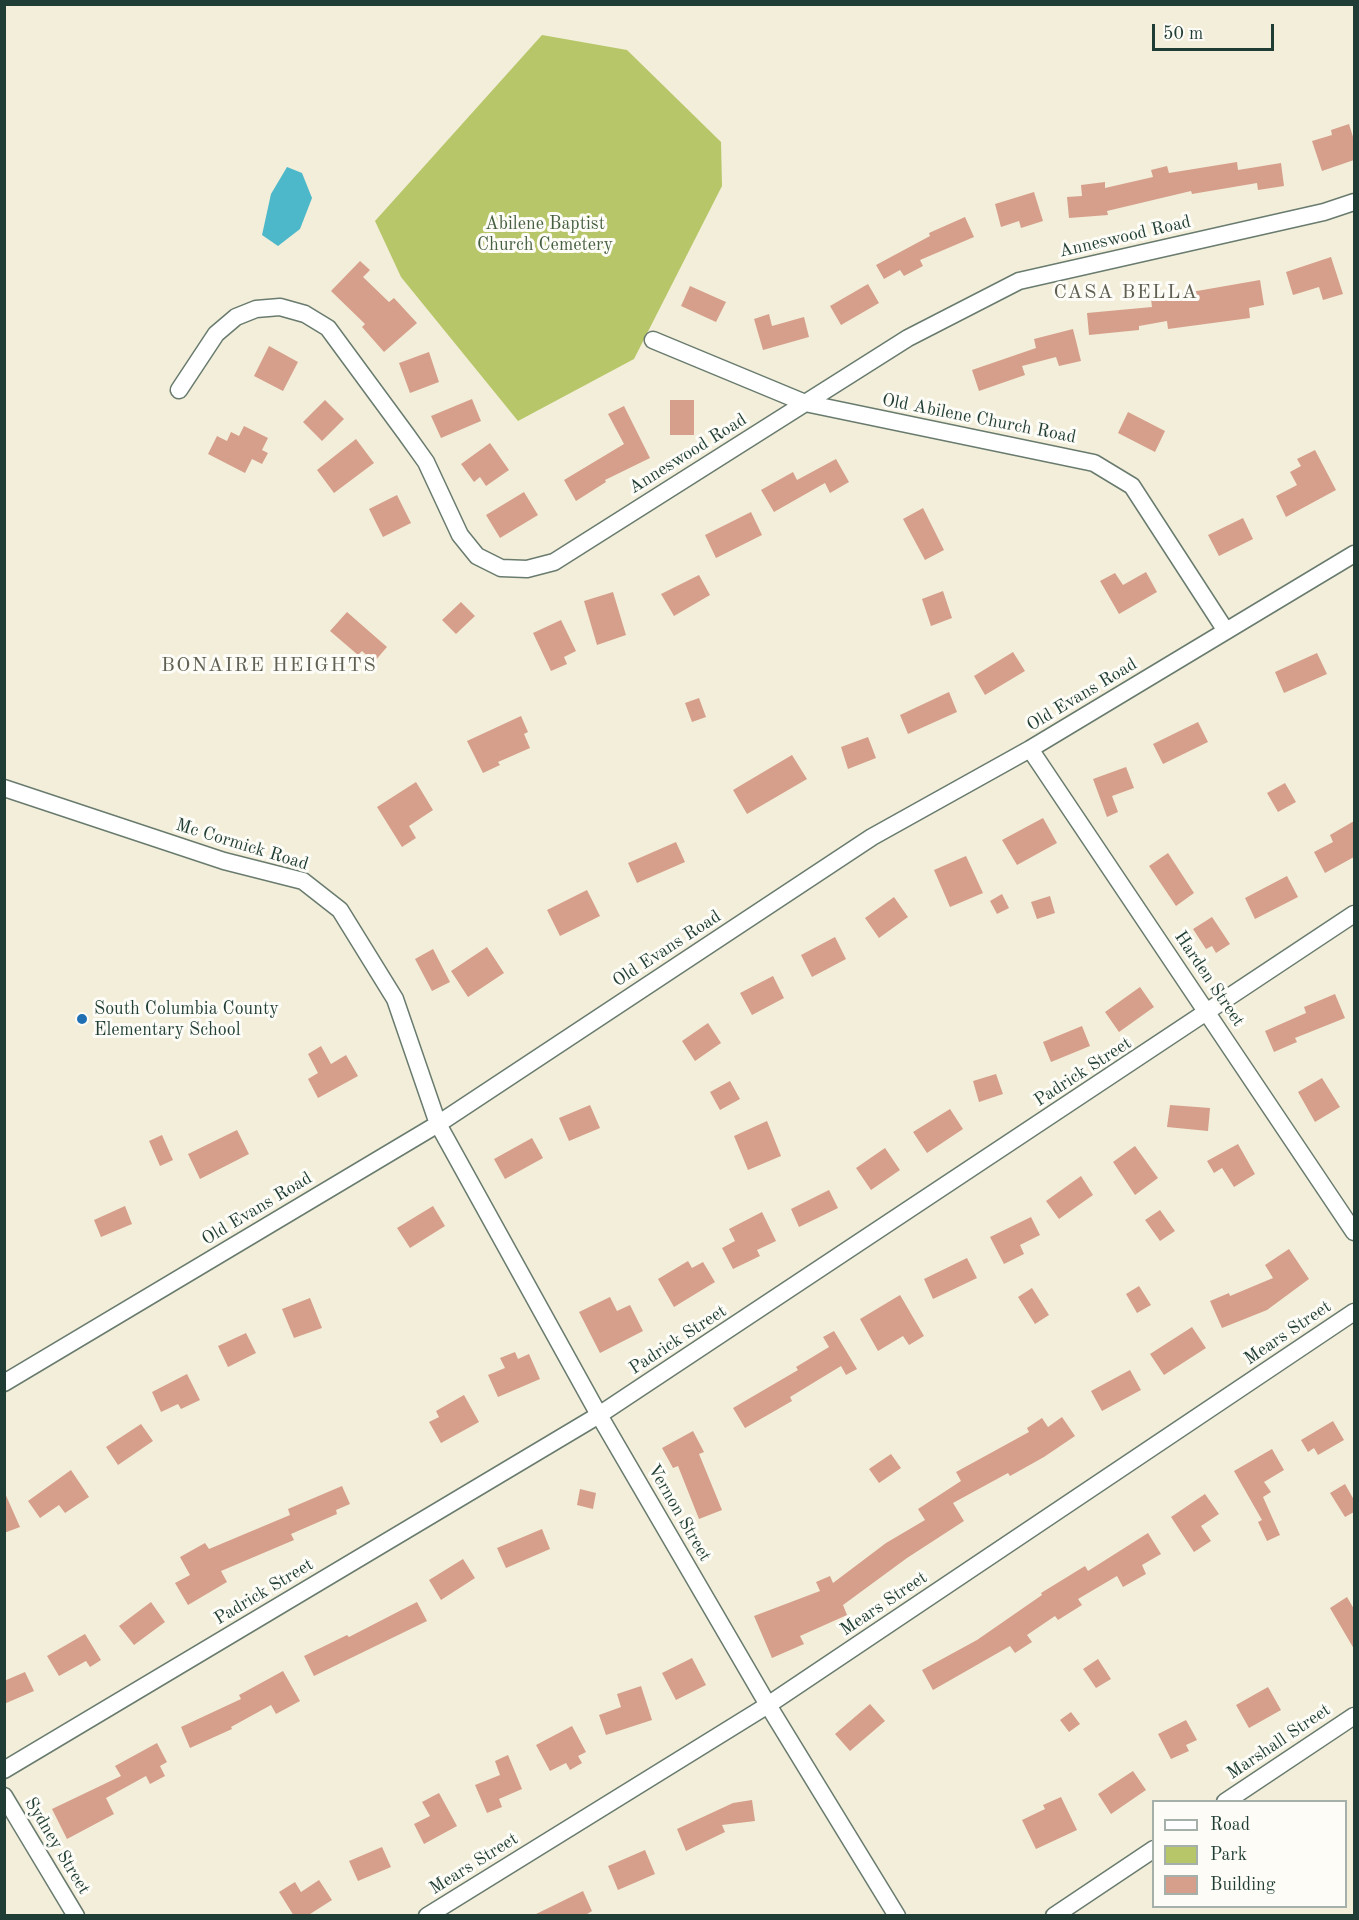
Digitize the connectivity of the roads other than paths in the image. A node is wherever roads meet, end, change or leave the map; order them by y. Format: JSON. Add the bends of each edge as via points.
{"nodes":[{"id":1,"x":1354,"y":202,"type":"edge"},
{"id":2,"x":653,"y":340,"type":"dead end"},
{"id":3,"x":179,"y":390,"type":"dead end"},
{"id":4,"x":805,"y":403,"type":"junction"},
{"id":5,"x":1354,"y":554,"type":"edge"},
{"id":6,"x":1226,"y":631,"type":"junction"},
{"id":7,"x":1030,"y":749,"type":"junction"},
{"id":8,"x":4,"y":788,"type":"edge"},
{"id":9,"x":1354,"y":914,"type":"edge"},
{"id":10,"x":1209,"y":1012,"type":"junction"},
{"id":11,"x":438,"y":1124,"type":"junction"},
{"id":12,"x":1354,"y":1232,"type":"edge"},
{"id":13,"x":1354,"y":1312,"type":"edge"},
{"id":14,"x":4,"y":1383,"type":"edge"},
{"id":15,"x":599,"y":1415,"type":"junction"},
{"id":16,"x":768,"y":1706,"type":"junction"},
{"id":17,"x":1354,"y":1716,"type":"edge"},
{"id":18,"x":4,"y":1770,"type":"edge"},
{"id":19,"x":4,"y":1796,"type":"edge"},
{"id":20,"x":1229,"y":1800,"type":"edge"},
{"id":21,"x":1152,"y":1850,"type":"edge"},
{"id":22,"x":75,"y":1916,"type":"edge"},
{"id":23,"x":427,"y":1916,"type":"edge"},
{"id":24,"x":897,"y":1916,"type":"edge"},
{"id":25,"x":1054,"y":1916,"type":"edge"}],
"edges":[{"from":1,"to":4,"type":"street","name":"Anneswood Road","via":[[1019,281],[908,338]]},
{"from":2,"to":4,"type":"street","name":"Old Abilene Church Road"},
{"from":3,"to":4,"type":"street","name":"Anneswood Road","via":[[216,334],[236,317],[256,309],[280,307],[305,314],[328,328],[426,462],[460,535],[477,556],[501,568],[526,570],[554,562]]},
{"from":4,"to":6,"type":"street","name":"Old Abilene Church Road","via":[[1095,463],[1132,486]]},
{"from":5,"to":6,"type":"street","name":"Old Evans Road"},
{"from":6,"to":7,"type":"street","name":"Old Evans Road"},
{"from":7,"to":10,"type":"street","name":"Harden Street"},
{"from":7,"to":11,"type":"street","name":"Old Evans Road","via":[[872,837]]},
{"from":8,"to":11,"type":"street","name":"Mc Cormick Road","via":[[224,861],[303,881],[340,910],[374,960],[395,999]]},
{"from":9,"to":10,"type":"street","name":"Padrick Street"},
{"from":10,"to":12,"type":"street","name":"Harden Street"},
{"from":10,"to":15,"type":"street","name":"Padrick Street"},
{"from":11,"to":14,"type":"street","name":"Old Evans Road"},
{"from":11,"to":15,"type":"street","name":"Vernon Street"},
{"from":13,"to":16,"type":"street","name":"Mears Street"},
{"from":15,"to":16,"type":"street","name":"Vernon Street"},
{"from":15,"to":18,"type":"street","name":"Padrick Street"},
{"from":16,"to":23,"type":"street","name":"Mears Street"},
{"from":16,"to":24,"type":"street","name":"Vernon Street"},
{"from":17,"to":20,"type":"street","name":"Marshall Street"},
{"from":19,"to":22,"type":"street","name":"Sydney Street"},
{"from":21,"to":25,"type":"street"}]}
